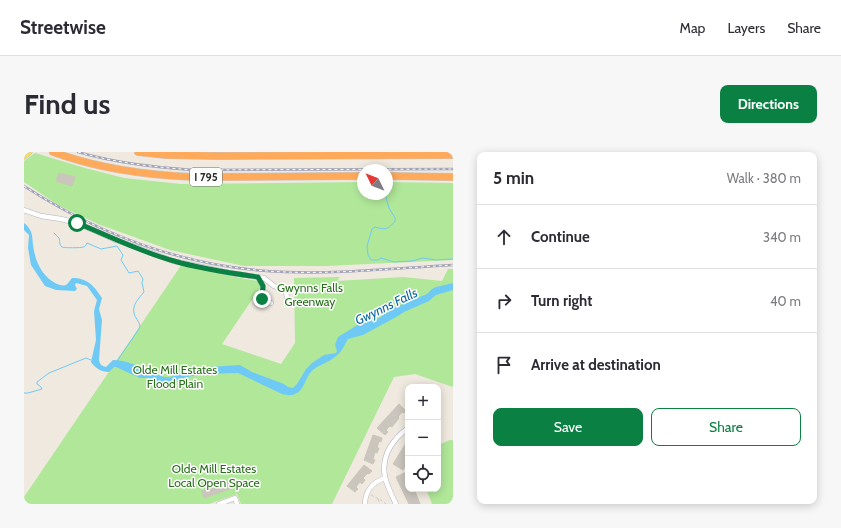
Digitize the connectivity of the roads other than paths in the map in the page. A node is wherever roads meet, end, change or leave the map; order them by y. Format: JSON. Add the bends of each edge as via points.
{"nodes":[{"id":1,"x":53,"y":152,"type":"edge"},
{"id":2,"x":138,"y":152,"type":"edge"},
{"id":3,"x":453,"y":156,"type":"edge"},
{"id":4,"x":357,"y":176,"type":"edge"},
{"id":5,"x":393,"y":176,"type":"edge"},
{"id":6,"x":453,"y":177,"type":"edge"},
{"id":7,"x":24,"y":210,"type":"edge"},
{"id":8,"x":258,"y":277,"type":"junction"},
{"id":9,"x":288,"y":298,"type":"dead end"},
{"id":10,"x":271,"y":304,"type":"dead end"},
{"id":11,"x":405,"y":430,"type":"edge"},
{"id":12,"x":385,"y":478,"type":"junction"},
{"id":13,"x":219,"y":504,"type":"edge"},
{"id":14,"x":237,"y":504,"type":"edge"},
{"id":15,"x":365,"y":504,"type":"edge"},
{"id":16,"x":396,"y":504,"type":"edge"}],
"edges":[{"from":1,"to":4,"type":"highway","number":"I 795","via":[[122,171],[165,176]]},
{"from":2,"to":3,"type":"highway","number":"I 795","via":[[219,156]]},
{"from":5,"to":6,"type":"highway"},
{"from":7,"to":8,"type":"street","via":[[77,223],[173,261]]},
{"from":8,"to":9,"type":"street","via":[[286,291]]},
{"from":8,"to":10,"type":"street","via":[[263,286],[262,299]]},
{"from":11,"to":12,"type":"street","via":[[390,447],[385,465]]},
{"from":12,"to":15,"type":"street","via":[[370,488]]},
{"from":12,"to":16,"type":"street"},
{"from":13,"to":14,"type":"street","via":[[235,498]]}]}
